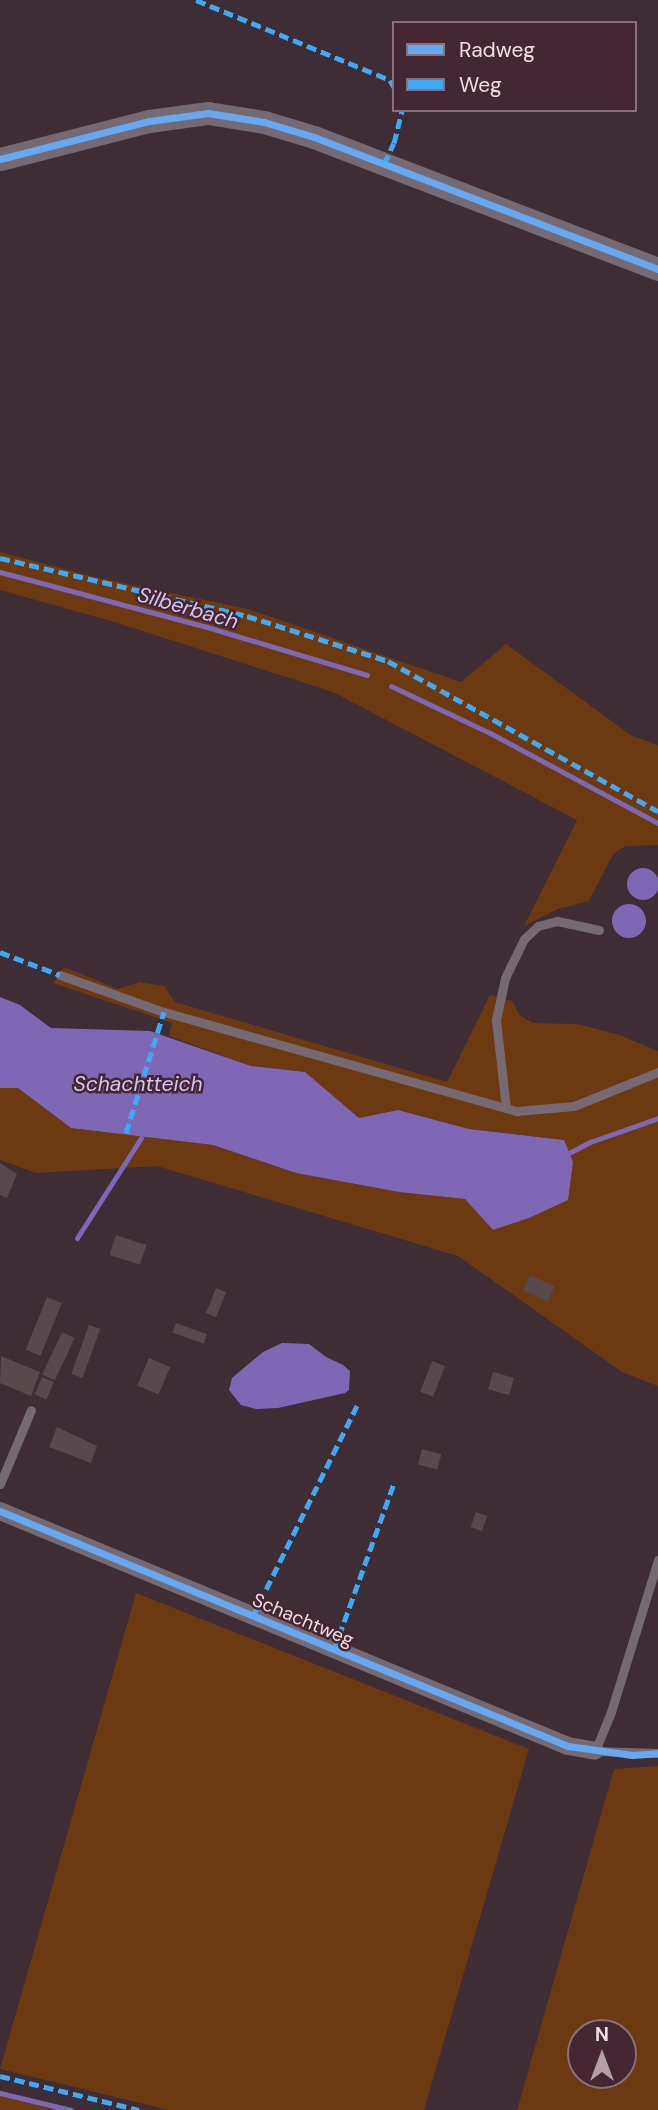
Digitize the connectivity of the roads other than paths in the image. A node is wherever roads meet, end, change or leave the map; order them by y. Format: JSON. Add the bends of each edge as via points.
{"nodes":[{"id":1,"x":0,"y":159,"type":"edge"},
{"id":2,"x":658,"y":269,"type":"edge"},
{"id":3,"x":599,"y":930,"type":"dead end"},
{"id":4,"x":60,"y":975,"type":"dead end"},
{"id":5,"x":80,"y":983,"type":"junction"},
{"id":6,"x":70,"y":989,"type":"dead end"},
{"id":7,"x":658,"y":1072,"type":"edge"},
{"id":8,"x":506,"y":1108,"type":"junction"},
{"id":9,"x":31,"y":1410,"type":"dead end"},
{"id":10,"x":0,"y":1484,"type":"edge"},
{"id":11,"x":0,"y":1511,"type":"edge"},
{"id":12,"x":658,"y":1560,"type":"edge"},
{"id":13,"x":595,"y":1751,"type":"junction"},
{"id":14,"x":658,"y":1753,"type":"edge"}],
"edges":[{"from":1,"to":2,"type":"street","via":[[149,121],[208,113],[264,122]]},
{"from":3,"to":8,"type":"lane","via":[[557,921],[538,926],[524,939],[505,978],[496,1020]]},
{"from":4,"to":5,"type":"lane"},
{"from":5,"to":6,"type":"lane"},
{"from":5,"to":8,"type":"lane","via":[[164,1012]]},
{"from":7,"to":8,"type":"lane","via":[[574,1106]]},
{"from":9,"to":10,"type":"lane"},
{"from":11,"to":13,"type":"street","name":"Schachtweg","via":[[568,1746]]},
{"from":12,"to":13,"type":"lane"},
{"from":13,"to":14,"type":"lane"}]}
